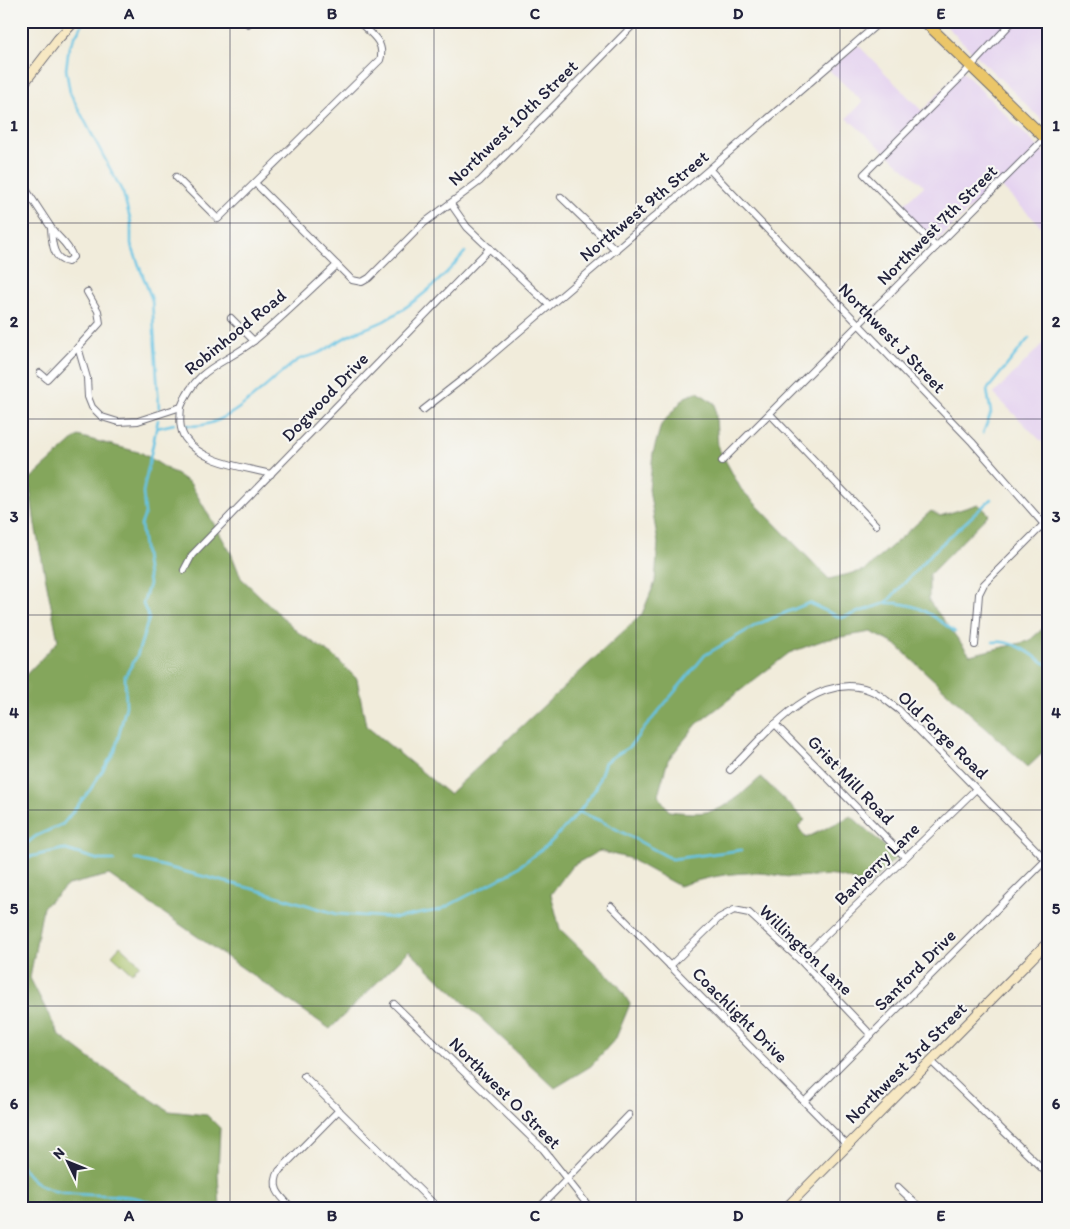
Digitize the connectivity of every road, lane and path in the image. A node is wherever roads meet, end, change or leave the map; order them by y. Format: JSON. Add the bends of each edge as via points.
{"nodes":[{"id":1,"x":75,"y":21,"type":"edge"},
{"id":2,"x":245,"y":21,"type":"edge"},
{"id":3,"x":250,"y":21,"type":"edge"},
{"id":4,"x":358,"y":21,"type":"edge"},
{"id":5,"x":637,"y":21,"type":"edge"},
{"id":6,"x":881,"y":21,"type":"edge"},
{"id":7,"x":924,"y":21,"type":"edge"},
{"id":8,"x":1013,"y":21,"type":"edge"},
{"id":9,"x":971,"y":66,"type":"junction"},
{"id":10,"x":21,"y":87,"type":"edge"},
{"id":11,"x":1047,"y":140,"type":"edge"},
{"id":12,"x":710,"y":170,"type":"junction"},
{"id":13,"x":176,"y":177,"type":"dead end"},
{"id":14,"x":21,"y":182,"type":"edge"},
{"id":15,"x":255,"y":183,"type":"junction"},
{"id":16,"x":561,"y":197,"type":"dead end"},
{"id":17,"x":451,"y":204,"type":"junction"},
{"id":18,"x":51,"y":228,"type":"junction"},
{"id":19,"x":490,"y":248,"type":"junction"},
{"id":20,"x":936,"y":248,"type":"junction"},
{"id":21,"x":616,"y":250,"type":"junction"},
{"id":22,"x":337,"y":265,"type":"junction"},
{"id":23,"x":87,"y":292,"type":"dead end"},
{"id":24,"x":549,"y":305,"type":"junction"},
{"id":25,"x":231,"y":318,"type":"dead end"},
{"id":26,"x":858,"y":325,"type":"junction"},
{"id":27,"x":254,"y":341,"type":"junction"},
{"id":28,"x":78,"y":347,"type":"junction"},
{"id":29,"x":40,"y":373,"type":"dead end"},
{"id":30,"x":181,"y":407,"type":"junction"},
{"id":31,"x":423,"y":410,"type":"dead end"},
{"id":32,"x":770,"y":414,"type":"junction"},
{"id":33,"x":722,"y":461,"type":"dead end"},
{"id":34,"x":271,"y":474,"type":"junction"},
{"id":35,"x":876,"y":525,"type":"dead end"},
{"id":36,"x":1046,"y":527,"type":"edge"},
{"id":37,"x":184,"y":570,"type":"dead end"},
{"id":38,"x":975,"y":645,"type":"dead end"},
{"id":39,"x":775,"y":724,"type":"junction"},
{"id":40,"x":730,"y":770,"type":"dead end"},
{"id":41,"x":976,"y":788,"type":"junction"},
{"id":42,"x":905,"y":858,"type":"junction"},
{"id":43,"x":1047,"y":861,"type":"edge"},
{"id":44,"x":611,"y":906,"type":"dead end"},
{"id":45,"x":1049,"y":942,"type":"edge"},
{"id":46,"x":800,"y":960,"type":"junction"},
{"id":47,"x":670,"y":966,"type":"junction"},
{"id":48,"x":394,"y":1004,"type":"dead end"},
{"id":49,"x":871,"y":1035,"type":"junction"},
{"id":50,"x":931,"y":1061,"type":"junction"},
{"id":51,"x":304,"y":1076,"type":"dead end"},
{"id":52,"x":805,"y":1101,"type":"junction"},
{"id":53,"x":339,"y":1110,"type":"junction"},
{"id":54,"x":629,"y":1115,"type":"dead end"},
{"id":55,"x":847,"y":1145,"type":"junction"},
{"id":56,"x":1049,"y":1175,"type":"edge"},
{"id":57,"x":567,"y":1179,"type":"junction"},
{"id":58,"x":898,"y":1187,"type":"dead end"},
{"id":59,"x":292,"y":1208,"type":"edge"},
{"id":60,"x":438,"y":1208,"type":"edge"},
{"id":61,"x":539,"y":1208,"type":"edge"},
{"id":62,"x":590,"y":1208,"type":"edge"},
{"id":63,"x":786,"y":1208,"type":"edge"},
{"id":64,"x":920,"y":1208,"type":"edge"}],
"edges":[{"from":1,"to":10,"type":"street"},
{"from":2,"to":3,"type":"street","via":[[248,24]]},
{"from":4,"to":15,"type":"street","via":[[380,43],[383,52],[380,60]]},
{"from":5,"to":17,"type":"street","name":"Northwest 10th Street","via":[[480,181]]},
{"from":6,"to":12,"type":"street","name":"Northwest 9th Street"},
{"from":7,"to":9,"type":"main road"},
{"from":8,"to":9,"type":"street"},
{"from":9,"to":11,"type":"main road"},
{"from":9,"to":20,"type":"street","via":[[864,174]]},
{"from":11,"to":20,"type":"street","name":"Northwest 7th Street"},
{"from":12,"to":21,"type":"street","name":"Northwest 9th Street"},
{"from":12,"to":26,"type":"street","name":"Northwest J Street"},
{"from":13,"to":15,"type":"street","via":[[218,219]]},
{"from":14,"to":18,"type":"street"},
{"from":15,"to":22,"type":"street"},
{"from":16,"to":21,"type":"street"},
{"from":17,"to":19,"type":"street","via":[[467,227]]},
{"from":17,"to":22,"type":"street","name":"Northwest 10th Street","via":[[424,223],[362,282],[352,280]]},
{"from":18,"to":18,"type":"street","via":[[56,255],[68,262],[73,257],[68,245]]},
{"from":19,"to":24,"type":"street"},
{"from":19,"to":34,"type":"street","name":"Dogwood Drive"},
{"from":20,"to":26,"type":"street","name":"Northwest 7th Street"},
{"from":21,"to":24,"type":"street","name":"Northwest 9th Street"},
{"from":22,"to":27,"type":"street","name":"Robinhood Road"},
{"from":23,"to":28,"type":"street","via":[[98,311],[100,323]]},
{"from":24,"to":31,"type":"street","name":"Northwest 9th Street"},
{"from":25,"to":27,"type":"street"},
{"from":26,"to":32,"type":"street","name":"Northwest 7th Street"},
{"from":26,"to":36,"type":"street","name":"Northwest J Street","via":[[972,442]]},
{"from":27,"to":30,"type":"street","name":"Robinhood Road","via":[[199,376]]},
{"from":28,"to":29,"type":"street","via":[[47,379]]},
{"from":28,"to":30,"type":"street","via":[[87,378],[88,397],[102,417],[118,422],[138,421]]},
{"from":30,"to":34,"type":"street","name":"Robinhood Road","via":[[180,425],[184,438],[200,453]]},
{"from":32,"to":33,"type":"street","name":"Northwest 7th Street"},
{"from":32,"to":35,"type":"street"},
{"from":34,"to":37,"type":"street","name":"Dogwood Drive","via":[[192,556]]},
{"from":36,"to":38,"type":"street","via":[[984,584],[979,594]]},
{"from":39,"to":40,"type":"street","name":"Old Forge Road"},
{"from":39,"to":41,"type":"street","name":"Old Forge Road","via":[[805,699],[831,688],[854,687],[877,694],[899,710]]},
{"from":39,"to":42,"type":"street","name":"Grist Mill Road"},
{"from":41,"to":42,"type":"street","name":"Barberry Lane"},
{"from":41,"to":43,"type":"street","name":"Old Forge Road"},
{"from":42,"to":46,"type":"street","name":"Barberry Lane"},
{"from":43,"to":49,"type":"street","name":"Sanford Drive"},
{"from":44,"to":47,"type":"street","name":"Coachlight Drive"},
{"from":45,"to":50,"type":"street","name":"Northwest 3rd Street"},
{"from":46,"to":47,"type":"street","name":"Willington Lane","via":[[749,913],[734,910],[719,918]]},
{"from":46,"to":49,"type":"street","name":"Willington Lane"},
{"from":47,"to":52,"type":"street","name":"Coachlight Drive"},
{"from":48,"to":57,"type":"street","name":"Northwest O Street","via":[[543,1149]]},
{"from":49,"to":52,"type":"street","name":"Sanford Drive"},
{"from":50,"to":55,"type":"street","name":"Northwest 3rd Street"},
{"from":50,"to":56,"type":"street"},
{"from":51,"to":53,"type":"street"},
{"from":52,"to":55,"type":"street","name":"Coachlight Drive"},
{"from":53,"to":59,"type":"street","via":[[279,1171],[275,1179],[276,1192]]},
{"from":53,"to":60,"type":"street"},
{"from":54,"to":57,"type":"street"},
{"from":55,"to":63,"type":"street","name":"Northwest 3rd Street"},
{"from":57,"to":61,"type":"street"},
{"from":57,"to":62,"type":"street","name":"Northwest O Street"},
{"from":58,"to":64,"type":"street"}]}
